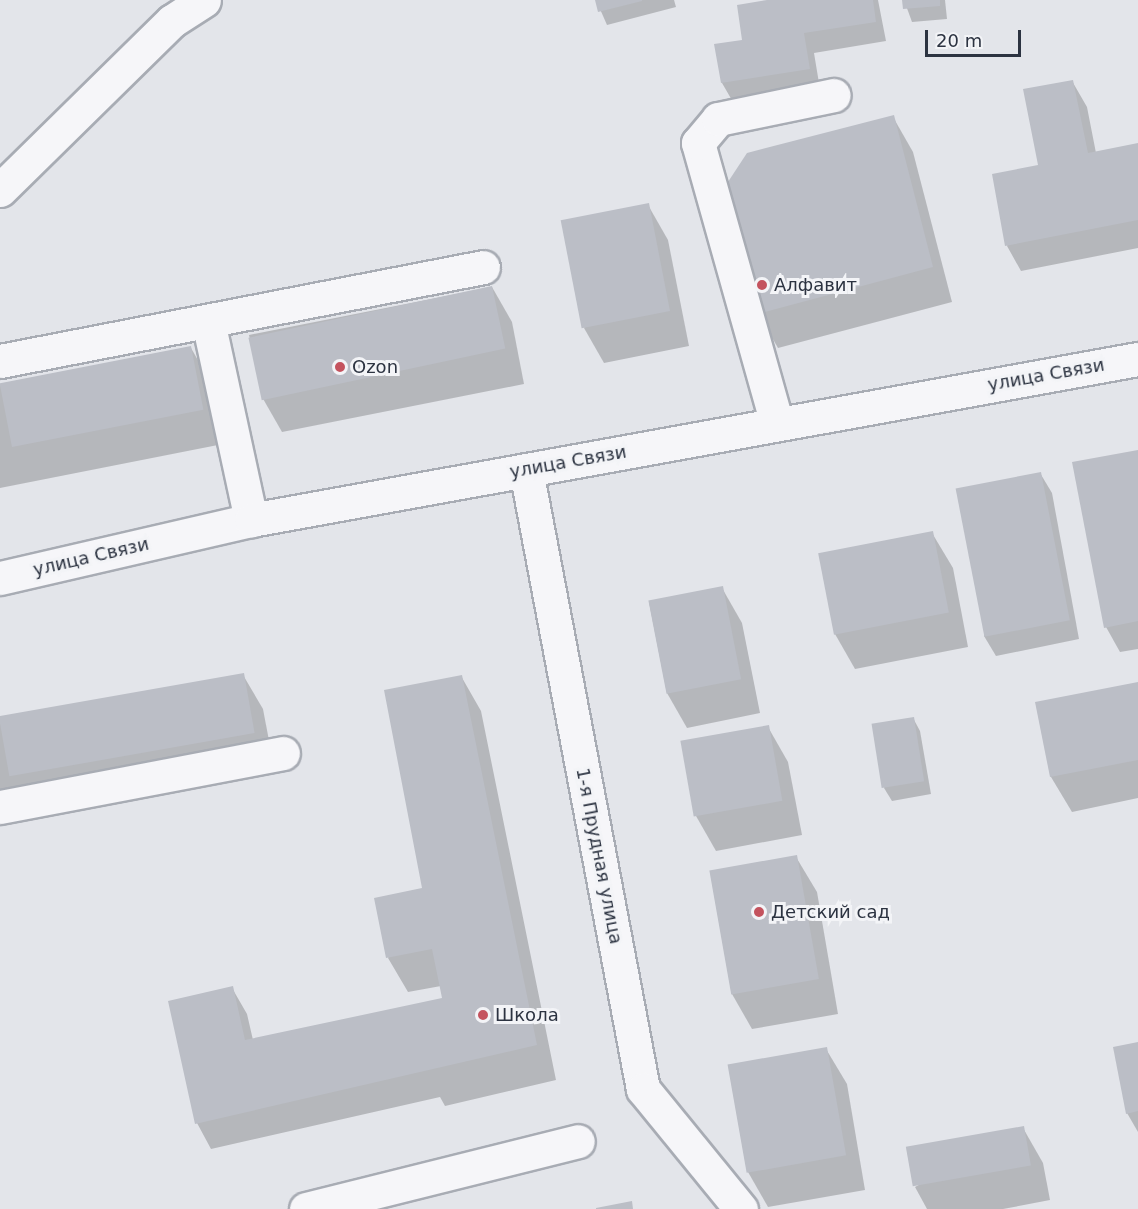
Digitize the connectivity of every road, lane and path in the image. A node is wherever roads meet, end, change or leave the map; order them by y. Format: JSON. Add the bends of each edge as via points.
{"nodes":[{"id":1,"x":204,"y":0,"type":"edge"},
{"id":2,"x":834,"y":95,"type":"dead end"},
{"id":3,"x":0,"y":190,"type":"edge"},
{"id":4,"x":483,"y":267,"type":"dead end"},
{"id":5,"x":208,"y":321,"type":"junction"},
{"id":6,"x":1138,"y":359,"type":"edge"},
{"id":7,"x":0,"y":362,"type":"edge"},
{"id":8,"x":777,"y":424,"type":"junction"},
{"id":9,"x":526,"y":470,"type":"junction"},
{"id":10,"x":251,"y":520,"type":"junction"},
{"id":11,"x":0,"y":578,"type":"edge"},
{"id":12,"x":284,"y":753,"type":"dead end"},
{"id":13,"x":0,"y":807,"type":"edge"},
{"id":14,"x":578,"y":1141,"type":"dead end"},
{"id":15,"x":311,"y":1208,"type":"edge"},
{"id":16,"x":741,"y":1209,"type":"edge"}],
"edges":[{"from":1,"to":3,"type":"street","via":[[172,21]]},
{"from":2,"to":8,"type":"street","via":[[718,118],[698,143]]},
{"from":4,"to":5,"type":"street"},
{"from":5,"to":7,"type":"street"},
{"from":5,"to":10,"type":"street"},
{"from":6,"to":8,"type":"street","name":"улица Связи"},
{"from":8,"to":9,"type":"street","name":"улица Связи"},
{"from":9,"to":10,"type":"street","name":"улица Связи"},
{"from":9,"to":16,"type":"street","name":"1-я Прудная улица","via":[[643,1089]]},
{"from":10,"to":11,"type":"street","name":"улица Связи"},
{"from":12,"to":13,"type":"street"},
{"from":14,"to":15,"type":"street"}]}
